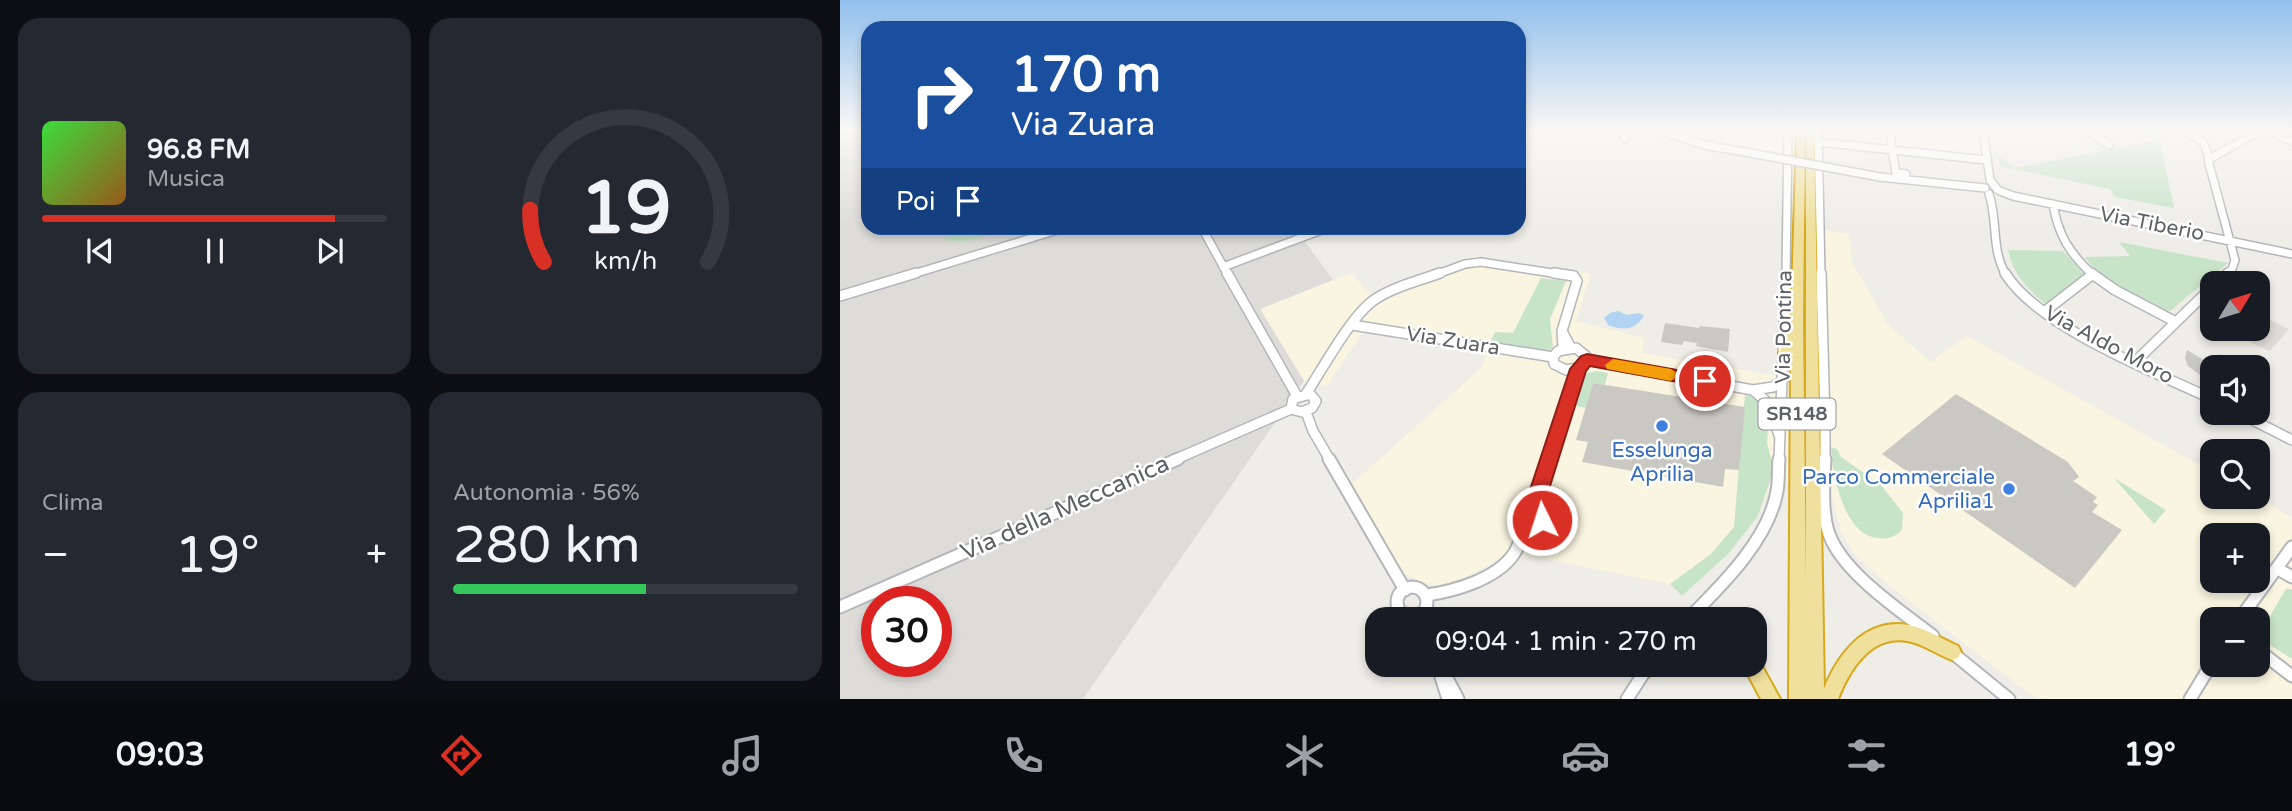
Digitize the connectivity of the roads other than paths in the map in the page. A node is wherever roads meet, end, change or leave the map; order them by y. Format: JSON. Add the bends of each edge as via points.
{"nodes":[{"id":1,"x":1787,"y":163,"type":"edge"},
{"id":2,"x":1800,"y":163,"type":"edge"},
{"id":3,"x":1802,"y":163,"type":"edge"},
{"id":4,"x":1810,"y":163,"type":"edge"},
{"id":5,"x":1818,"y":163,"type":"edge"},
{"id":6,"x":1894,"y":163,"type":"edge"},
{"id":7,"x":1986,"y":163,"type":"edge"},
{"id":8,"x":2210,"y":163,"type":"edge"},
{"id":9,"x":1931,"y":181,"type":"junction"},
{"id":10,"x":1992,"y":192,"type":"junction"},
{"id":11,"x":2012,"y":196,"type":"joint"},
{"id":12,"x":2053,"y":204,"type":"junction"},
{"id":13,"x":1042,"y":235,"type":"edge"},
{"id":14,"x":1206,"y":235,"type":"edge"},
{"id":15,"x":1308,"y":235,"type":"edge"},
{"id":16,"x":2231,"y":240,"type":"junction"},
{"id":17,"x":2292,"y":254,"type":"edge"},
{"id":18,"x":1223,"y":267,"type":"junction"},
{"id":19,"x":2228,"y":271,"type":"edge"},
{"id":20,"x":2093,"y":274,"type":"junction"},
{"id":21,"x":840,"y":296,"type":"edge"},
{"id":22,"x":2200,"y":298,"type":"edge"},
{"id":23,"x":2044,"y":312,"type":"junction"},
{"id":24,"x":1797,"y":320,"type":"junction"},
{"id":25,"x":2174,"y":321,"type":"junction"},
{"id":26,"x":1352,"y":325,"type":"junction"},
{"id":27,"x":1562,"y":331,"type":"joint"},
{"id":28,"x":1567,"y":348,"type":"junction"},
{"id":29,"x":1785,"y":354,"type":"junction"},
{"id":30,"x":1553,"y":357,"type":"junction"},
{"id":31,"x":1587,"y":360,"type":"junction"},
{"id":32,"x":2136,"y":361,"type":"junction"},
{"id":33,"x":1578,"y":369,"type":"junction"},
{"id":34,"x":1566,"y":370,"type":"junction"},
{"id":35,"x":1783,"y":380,"type":"junction"},
{"id":36,"x":1574,"y":382,"type":"junction"},
{"id":37,"x":1811,"y":387,"type":"junction"},
{"id":38,"x":1753,"y":390,"type":"junction"},
{"id":39,"x":2200,"y":393,"type":"edge"},
{"id":40,"x":1302,"y":395,"type":"junction"},
{"id":41,"x":1291,"y":409,"type":"junction"},
{"id":42,"x":1306,"y":412,"type":"junction"},
{"id":43,"x":1823,"y":420,"type":"junction"},
{"id":44,"x":2263,"y":425,"type":"edge"},
{"id":45,"x":1780,"y":436,"type":"junction"},
{"id":46,"x":2292,"y":440,"type":"edge"},
{"id":47,"x":2292,"y":547,"type":"edge"},
{"id":48,"x":2278,"y":569,"type":"junction"},
{"id":49,"x":2292,"y":577,"type":"edge"},
{"id":50,"x":1405,"y":590,"type":"junction"},
{"id":51,"x":1427,"y":595,"type":"junction"},
{"id":52,"x":840,"y":607,"type":"edge"},
{"id":53,"x":1397,"y":607,"type":"edge"},
{"id":54,"x":1425,"y":607,"type":"edge"},
{"id":55,"x":1700,"y":607,"type":"edge"},
{"id":56,"x":2249,"y":607,"type":"edge"},
{"id":57,"x":1952,"y":652,"type":"junction"},
{"id":58,"x":2270,"y":659,"type":"edge"},
{"id":59,"x":2292,"y":676,"type":"edge"},
{"id":60,"x":1442,"y":677,"type":"edge"},
{"id":61,"x":1445,"y":677,"type":"edge"},
{"id":62,"x":1642,"y":677,"type":"edge"},
{"id":63,"x":1759,"y":677,"type":"edge"},
{"id":64,"x":2203,"y":677,"type":"edge"},
{"id":65,"x":1448,"y":699,"type":"edge"},
{"id":66,"x":1458,"y":699,"type":"edge"},
{"id":67,"x":1627,"y":699,"type":"edge"},
{"id":68,"x":1771,"y":699,"type":"edge"},
{"id":69,"x":1797,"y":699,"type":"edge"},
{"id":70,"x":1815,"y":699,"type":"edge"},
{"id":71,"x":1829,"y":699,"type":"edge"},
{"id":72,"x":2009,"y":699,"type":"edge"},
{"id":73,"x":2190,"y":699,"type":"edge"}],
"edges":[{"from":1,"to":29,"type":"street","name":"Via Pontina"},
{"from":2,"to":24,"type":"highway","number":"SR148"},
{"from":3,"to":9,"type":"street","name":"Via Tiberio","bridge":true},
{"from":4,"to":37,"type":"highway","number":"SR148"},
{"from":5,"to":43,"type":"street","name":"Via Pontina"},
{"from":6,"to":9,"type":"street","via":[[1896,173]]},
{"from":7,"to":10,"type":"street","name":"Via Aldo Moro"},
{"from":8,"to":16,"type":"street"},
{"from":9,"to":10,"type":"street","name":"Via Tiberio"},
{"from":10,"to":11,"type":"street","name":"Via Tiberio"},
{"from":10,"to":23,"type":"street","name":"Via Aldo Moro","via":[[1999,261],[2012,284]]},
{"from":11,"to":12,"type":"street","name":"Via Tiberio"},
{"from":12,"to":16,"type":"street","name":"Via Tiberio"},
{"from":12,"to":20,"type":"street","via":[[2059,231]]},
{"from":13,"to":21,"type":"street"},
{"from":14,"to":18,"type":"street"},
{"from":15,"to":18,"type":"street"},
{"from":16,"to":17,"type":"street","name":"Via Tiberio"},
{"from":16,"to":19,"type":"street","via":[[2234,265]]},
{"from":18,"to":40,"type":"street"},
{"from":20,"to":23,"type":"street"},
{"from":20,"to":25,"type":"street"},
{"from":22,"to":25,"type":"street"},
{"from":23,"to":32,"type":"street","name":"Via Aldo Moro"},
{"from":24,"to":29,"type":"highway"},
{"from":24,"to":69,"type":"highway","number":"SR148"},
{"from":25,"to":32,"type":"street"},
{"from":26,"to":27,"type":"street","via":[[1367,305],[1384,293],[1479,262],[1576,277]]},
{"from":26,"to":30,"type":"street","name":"Via Zuara"},
{"from":26,"to":40,"type":"street"},
{"from":27,"to":28,"type":"street"},
{"from":28,"to":30,"type":"street"},
{"from":28,"to":31,"type":"street","via":[[1584,353]]},
{"from":29,"to":35,"type":"street","name":"Via Pontina"},
{"from":30,"to":34,"type":"street","via":[[1557,367]]},
{"from":31,"to":33,"type":"street"},
{"from":31,"to":38,"type":"street"},
{"from":32,"to":39,"type":"street","name":"Via Aldo Moro"},
{"from":33,"to":34,"type":"street"},
{"from":33,"to":36,"type":"street"},
{"from":34,"to":36,"type":"street"},
{"from":35,"to":38,"type":"street"},
{"from":35,"to":45,"type":"street","name":"Via Pontina"},
{"from":36,"to":51,"type":"street","via":[[1535,505],[1541,508],[1543,518],[1525,523],[1515,553],[1501,567]]},
{"from":37,"to":43,"type":"highway"},
{"from":37,"to":70,"type":"highway","number":"SR148"},
{"from":38,"to":45,"type":"street","via":[[1770,403]]},
{"from":40,"to":41,"type":"street","via":[[1290,402]]},
{"from":40,"to":42,"type":"street","via":[[1314,396],[1317,401]]},
{"from":41,"to":42,"type":"street"},
{"from":41,"to":52,"type":"street","name":"Via della Meccanica"},
{"from":42,"to":50,"type":"street"},
{"from":43,"to":57,"type":"street","name":"Via Pontina","via":[[1827,520],[1834,545],[1866,580]]},
{"from":44,"to":46,"type":"street"},
{"from":45,"to":55,"type":"street","name":"Via Pontina","via":[[1778,485],[1767,521],[1734,572]]},
{"from":47,"to":48,"type":"street"},
{"from":48,"to":49,"type":"street"},
{"from":48,"to":56,"type":"street"},
{"from":50,"to":51,"type":"street","via":[[1417,588]]},
{"from":50,"to":53,"type":"street"},
{"from":51,"to":54,"type":"street"},
{"from":57,"to":71,"type":"highway","via":[[1905,633],[1871,638],[1846,661]]},
{"from":57,"to":72,"type":"street","name":"Via Pontina"},
{"from":58,"to":59,"type":"street"},
{"from":60,"to":65,"type":"street"},
{"from":61,"to":66,"type":"street"},
{"from":62,"to":67,"type":"street"},
{"from":63,"to":68,"type":"highway"},
{"from":64,"to":73,"type":"street"}]}
